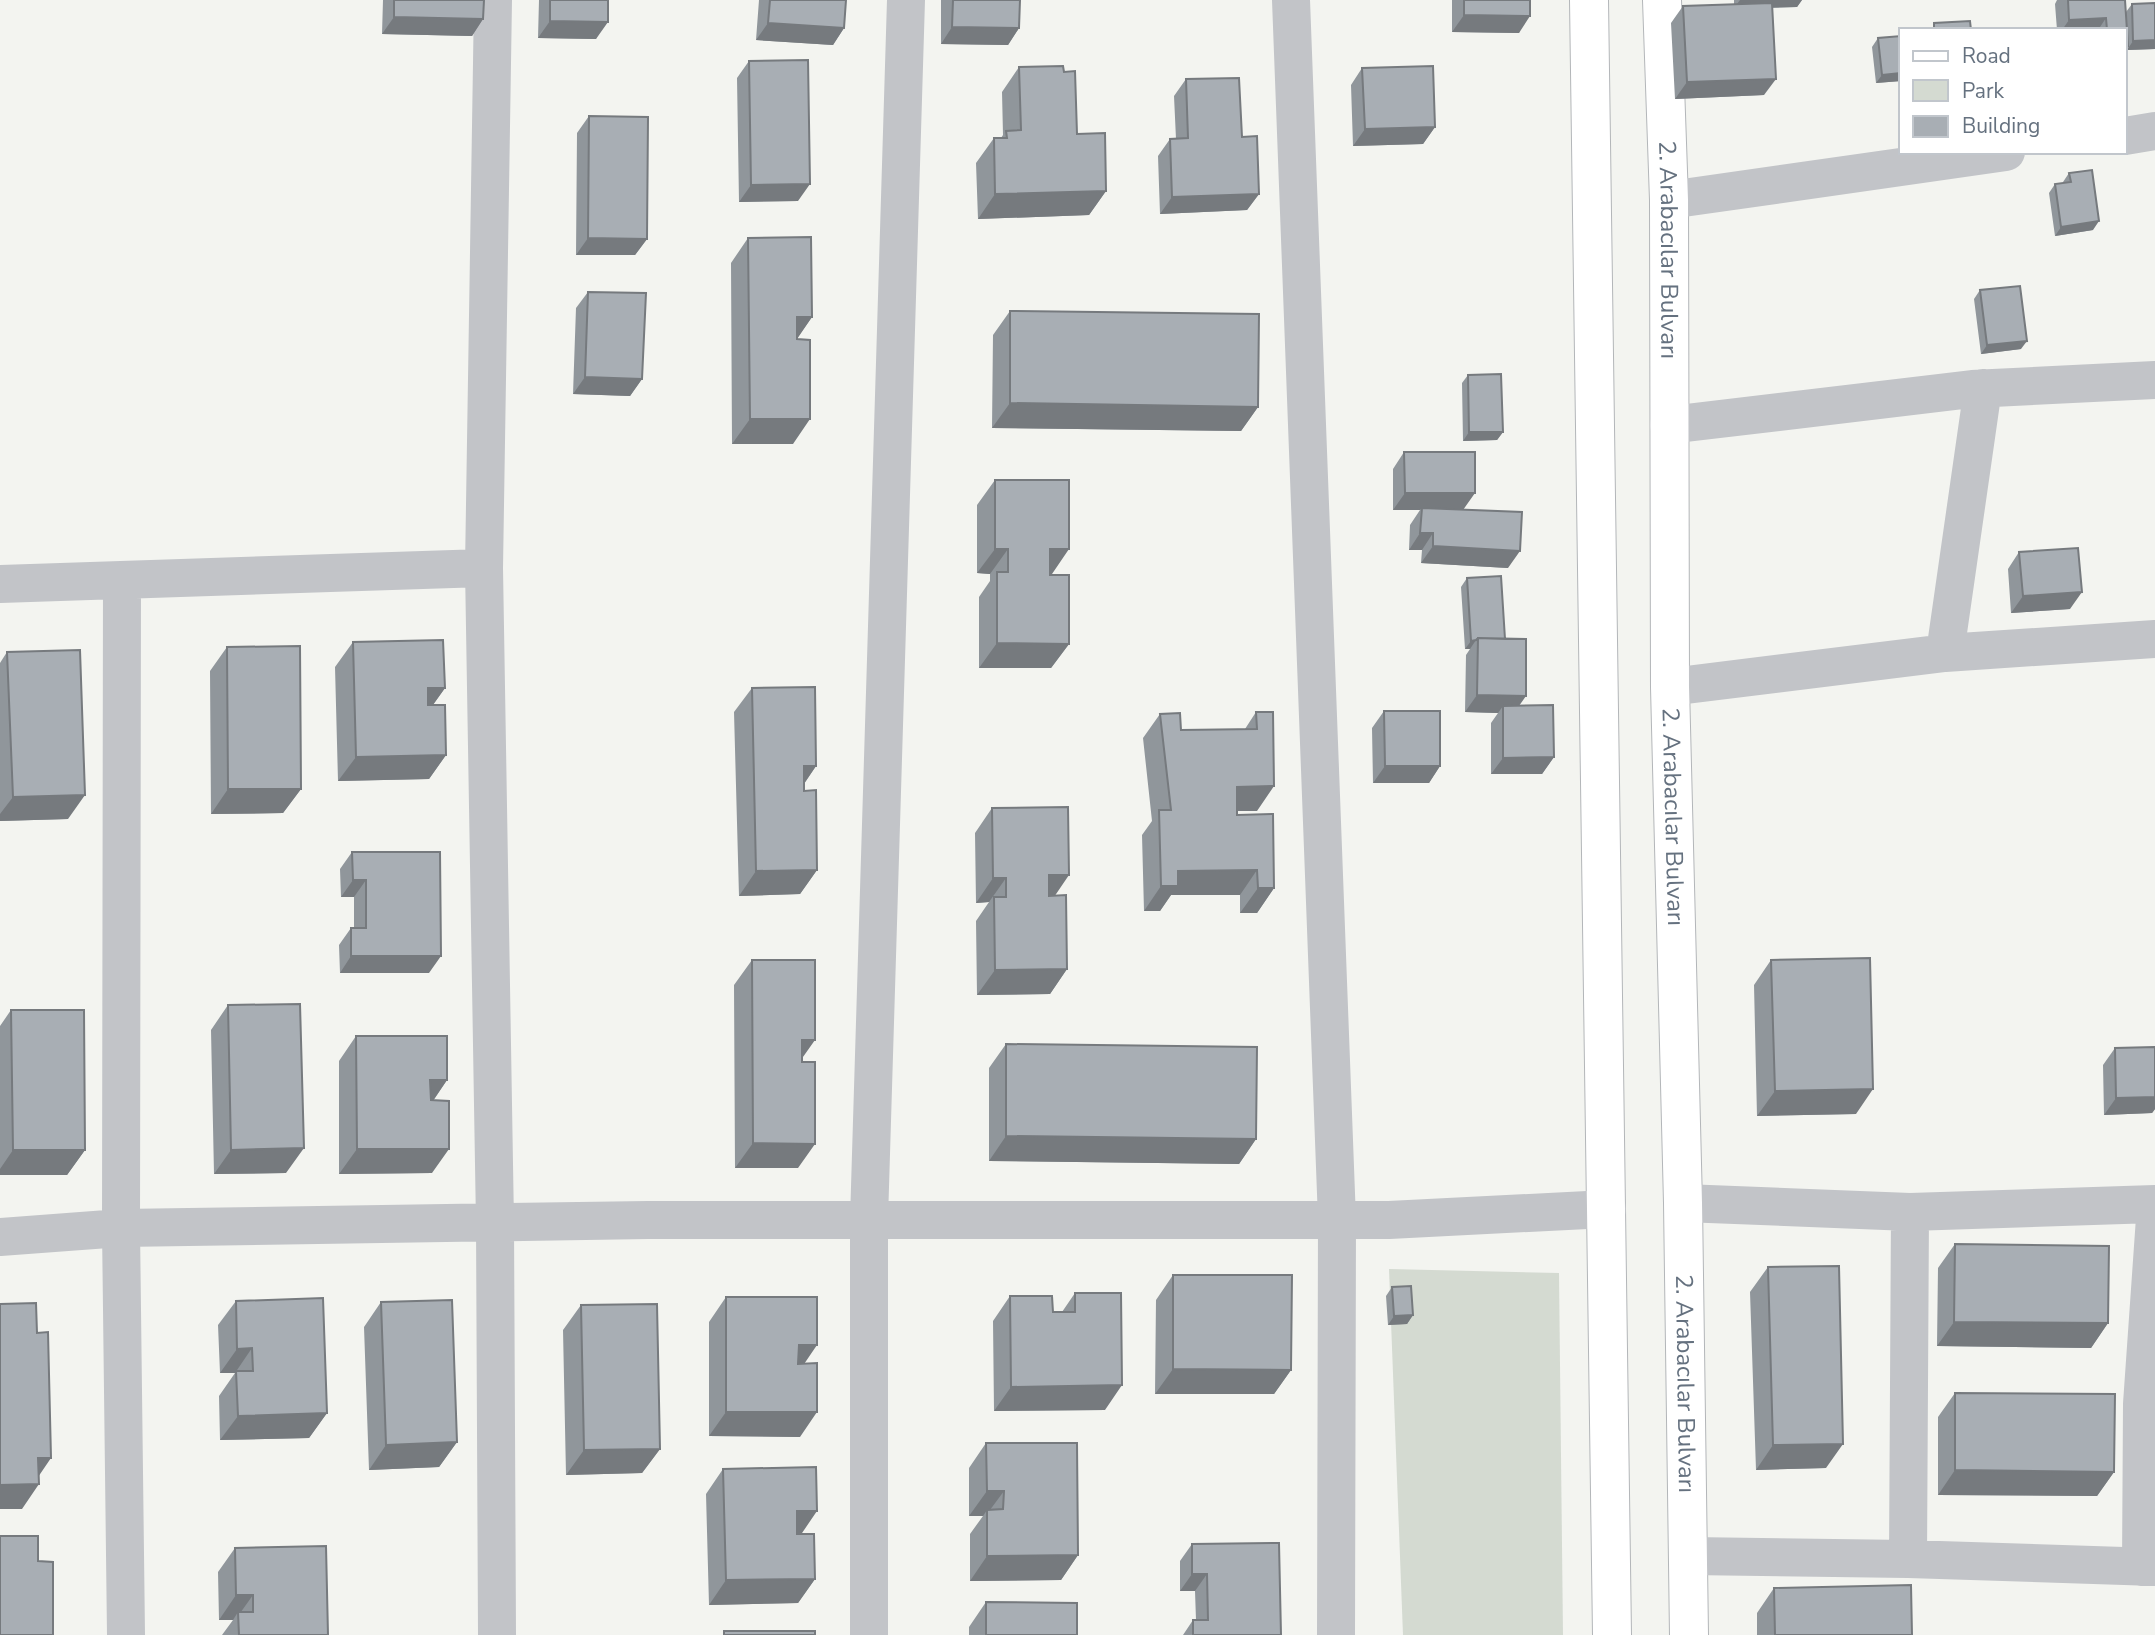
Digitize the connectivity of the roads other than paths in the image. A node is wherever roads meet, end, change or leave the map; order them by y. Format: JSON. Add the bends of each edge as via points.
{"nodes":[{"id":1,"x":493,"y":0,"type":"edge"},
{"id":2,"x":906,"y":0,"type":"edge"},
{"id":3,"x":1292,"y":0,"type":"edge"},
{"id":4,"x":1589,"y":0,"type":"edge"},
{"id":5,"x":1662,"y":0,"type":"edge"},
{"id":6,"x":2155,"y":131,"type":"edge"},
{"id":7,"x":2127,"y":135,"type":"edge"},
{"id":8,"x":1992,"y":154,"type":"edge"},
{"id":9,"x":1669,"y":200,"type":"junction"},
{"id":10,"x":2155,"y":380,"type":"edge"},
{"id":11,"x":1983,"y":388,"type":"junction"},
{"id":12,"x":1668,"y":425,"type":"junction"},
{"id":13,"x":484,"y":568,"type":"junction"},
{"id":14,"x":122,"y":580,"type":"junction"},
{"id":15,"x":0,"y":584,"type":"edge"},
{"id":16,"x":2155,"y":639,"type":"edge"},
{"id":17,"x":1945,"y":653,"type":"junction"},
{"id":18,"x":1670,"y":687,"type":"junction"},
{"id":19,"x":1683,"y":1203,"type":"junction"},
{"id":20,"x":2155,"y":1204,"type":"edge"},
{"id":21,"x":1607,"y":1209,"type":"junction"},
{"id":22,"x":1910,"y":1212,"type":"junction"},
{"id":23,"x":2155,"y":1218,"type":"edge"},
{"id":24,"x":869,"y":1220,"type":"junction"},
{"id":25,"x":1336,"y":1220,"type":"junction"},
{"id":26,"x":495,"y":1223,"type":"junction"},
{"id":27,"x":121,"y":1228,"type":"junction"},
{"id":28,"x":0,"y":1237,"type":"edge"},
{"id":29,"x":1689,"y":1556,"type":"junction"},
{"id":30,"x":1908,"y":1559,"type":"junction"},
{"id":31,"x":2148,"y":1567,"type":"edge"},
{"id":32,"x":126,"y":1635,"type":"edge"},
{"id":33,"x":497,"y":1635,"type":"edge"},
{"id":34,"x":869,"y":1635,"type":"edge"},
{"id":35,"x":1336,"y":1635,"type":"edge"},
{"id":36,"x":1612,"y":1635,"type":"edge"},
{"id":37,"x":1689,"y":1635,"type":"edge"}],
"edges":[{"from":1,"to":13,"type":"street"},
{"from":2,"to":24,"type":"street"},
{"from":3,"to":25,"type":"street"},
{"from":4,"to":21,"type":"main road"},
{"from":5,"to":9,"type":"main road","name":"2. Arabacılar Bulvarı"},
{"from":6,"to":7,"type":"street"},
{"from":8,"to":9,"type":"street"},
{"from":9,"to":12,"type":"main road","name":"2. Arabacılar Bulvarı"},
{"from":10,"to":11,"type":"street"},
{"from":11,"to":12,"type":"street"},
{"from":11,"to":17,"type":"street"},
{"from":12,"to":18,"type":"main road","name":"2. Arabacılar Bulvarı"},
{"from":13,"to":14,"type":"street"},
{"from":13,"to":26,"type":"street"},
{"from":14,"to":15,"type":"street"},
{"from":14,"to":27,"type":"street"},
{"from":16,"to":17,"type":"street"},
{"from":17,"to":18,"type":"street"},
{"from":18,"to":19,"type":"main road","name":"2. Arabacılar Bulvarı"},
{"from":19,"to":22,"type":"street"},
{"from":19,"to":29,"type":"main road","name":"2. Arabacılar Bulvarı"},
{"from":20,"to":22,"type":"street"},
{"from":21,"to":25,"type":"street"},
{"from":21,"to":36,"type":"main road"},
{"from":22,"to":30,"type":"street"},
{"from":23,"to":31,"type":"street","via":[[2142,1404]]},
{"from":24,"to":25,"type":"street"},
{"from":24,"to":26,"type":"street"},
{"from":24,"to":34,"type":"street"},
{"from":25,"to":35,"type":"street"},
{"from":26,"to":27,"type":"street"},
{"from":26,"to":33,"type":"street"},
{"from":27,"to":28,"type":"street"},
{"from":27,"to":32,"type":"street"},
{"from":29,"to":30,"type":"street"},
{"from":29,"to":37,"type":"main road","name":"2. Arabacılar Bulvarı"},
{"from":30,"to":31,"type":"street"}]}
